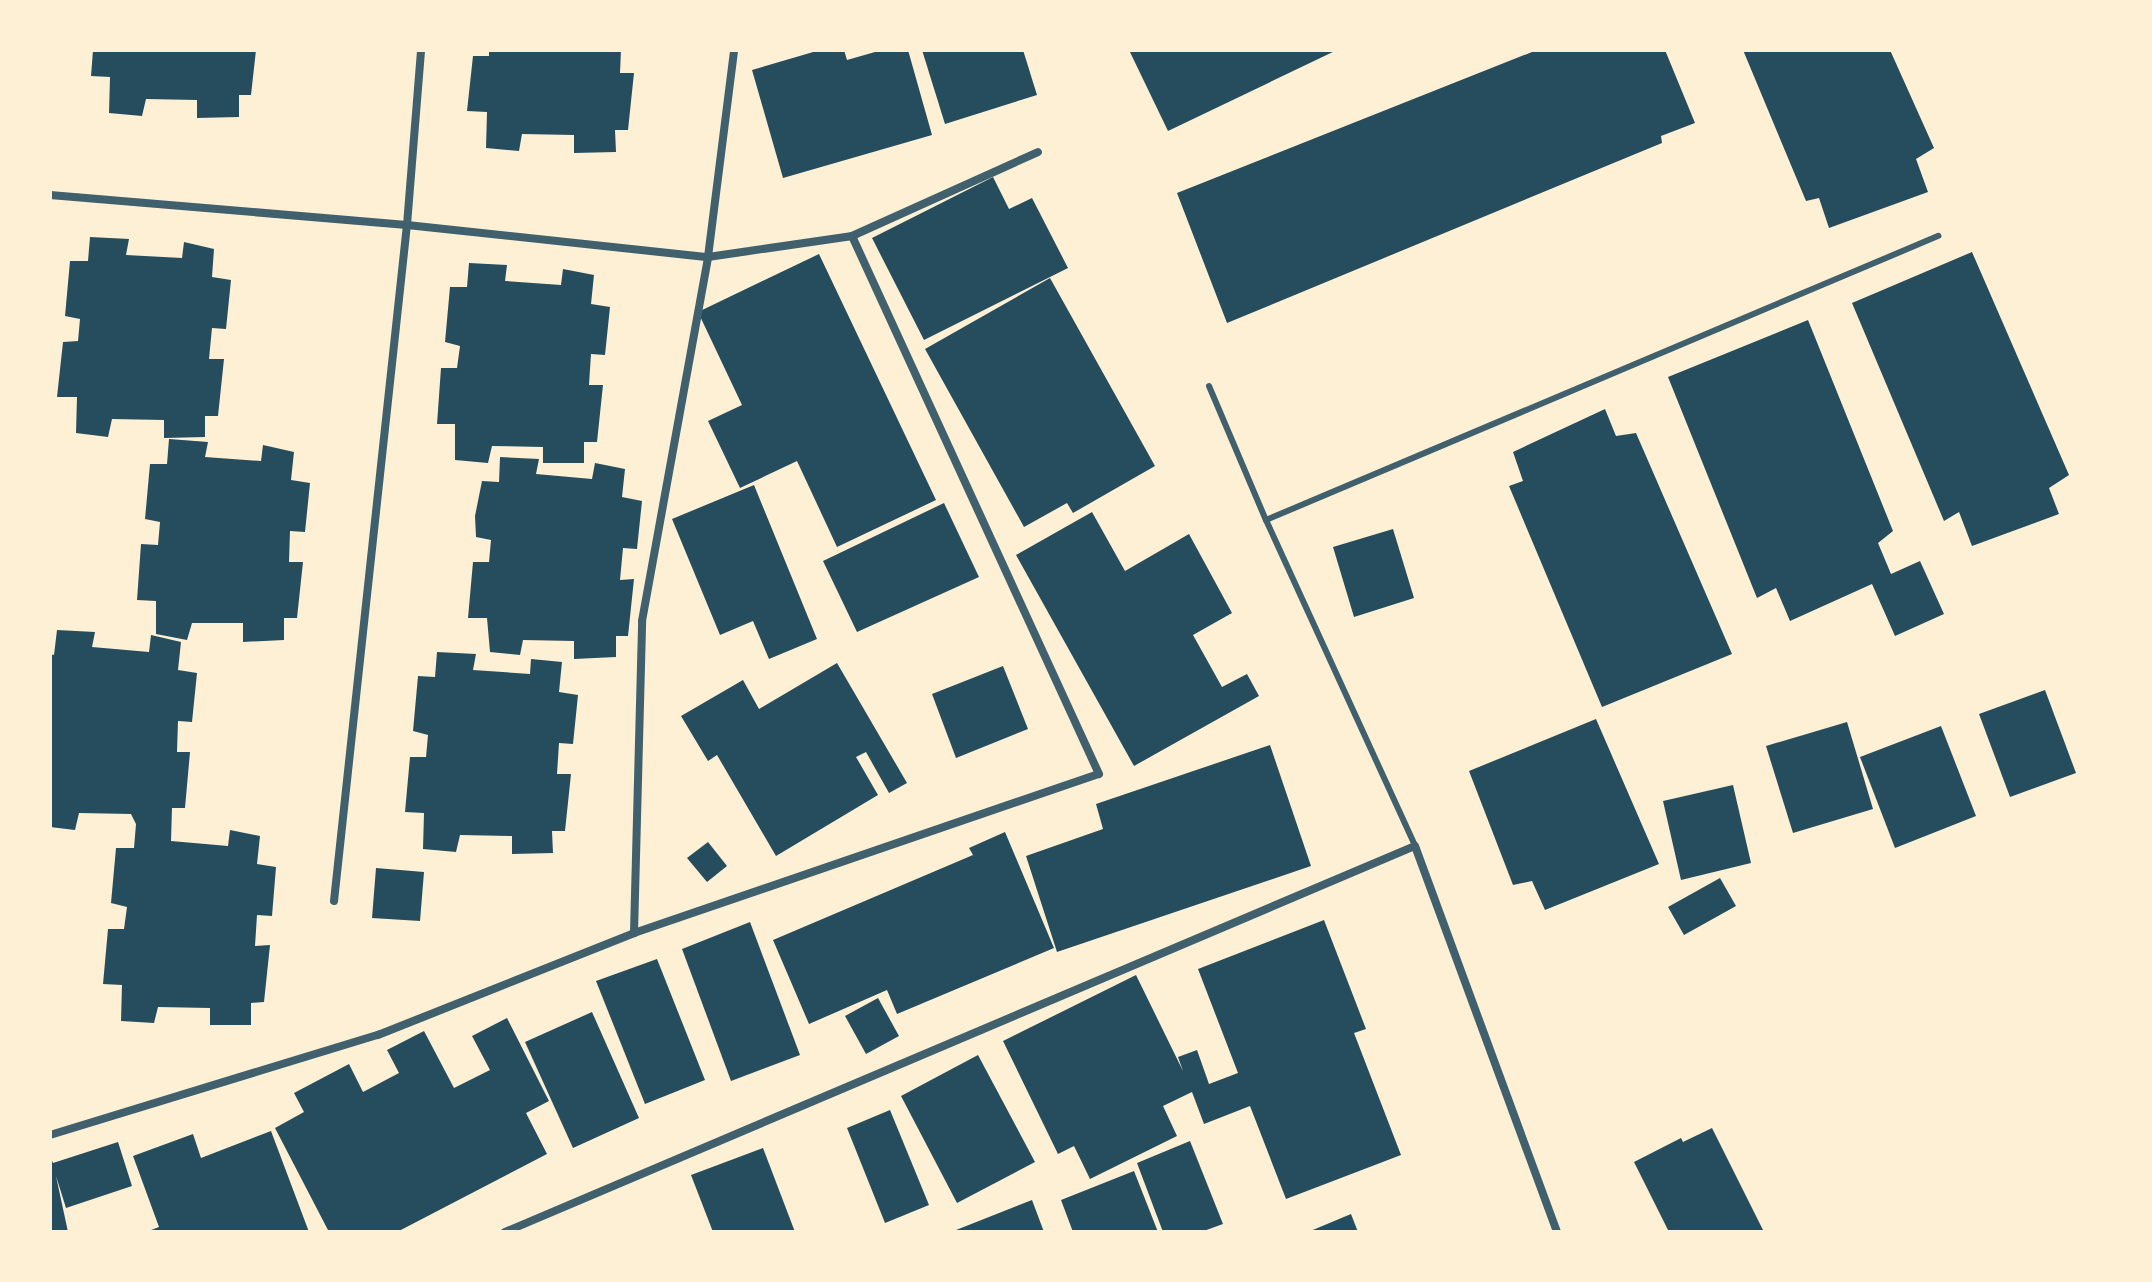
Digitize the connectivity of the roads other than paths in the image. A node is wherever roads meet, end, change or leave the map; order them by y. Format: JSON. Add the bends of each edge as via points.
{"nodes":[{"id":1,"x":421,"y":50,"type":"edge"},
{"id":2,"x":734,"y":50,"type":"edge"},
{"id":3,"x":1038,"y":152,"type":"dead end"},
{"id":4,"x":50,"y":195,"type":"edge"},
{"id":5,"x":407,"y":225,"type":"junction"},
{"id":6,"x":852,"y":236,"type":"junction"},
{"id":7,"x":1938,"y":236,"type":"dead end"},
{"id":8,"x":708,"y":257,"type":"junction"},
{"id":9,"x":1209,"y":386,"type":"dead end"},
{"id":10,"x":1266,"y":520,"type":"junction"},
{"id":11,"x":1415,"y":846,"type":"junction"},
{"id":12,"x":334,"y":901,"type":"dead end"},
{"id":13,"x":634,"y":933,"type":"junction"},
{"id":14,"x":50,"y":1135,"type":"edge"},
{"id":15,"x":505,"y":1232,"type":"edge"},
{"id":16,"x":1557,"y":1232,"type":"edge"}],
"edges":[{"from":1,"to":5,"type":"street"},
{"from":2,"to":8,"type":"street"},
{"from":3,"to":6,"type":"street"},
{"from":4,"to":5,"type":"street"},
{"from":5,"to":8,"type":"street"},
{"from":5,"to":12,"type":"street"},
{"from":6,"to":8,"type":"street"},
{"from":6,"to":13,"type":"street","via":[[1099,774]]},
{"from":7,"to":10,"type":"lane"},
{"from":8,"to":13,"type":"street","via":[[642,621]]},
{"from":9,"to":10,"type":"lane"},
{"from":10,"to":11,"type":"lane"},
{"from":11,"to":15,"type":"street"},
{"from":11,"to":16,"type":"street"},
{"from":13,"to":14,"type":"street","via":[[378,1035]]}]}
